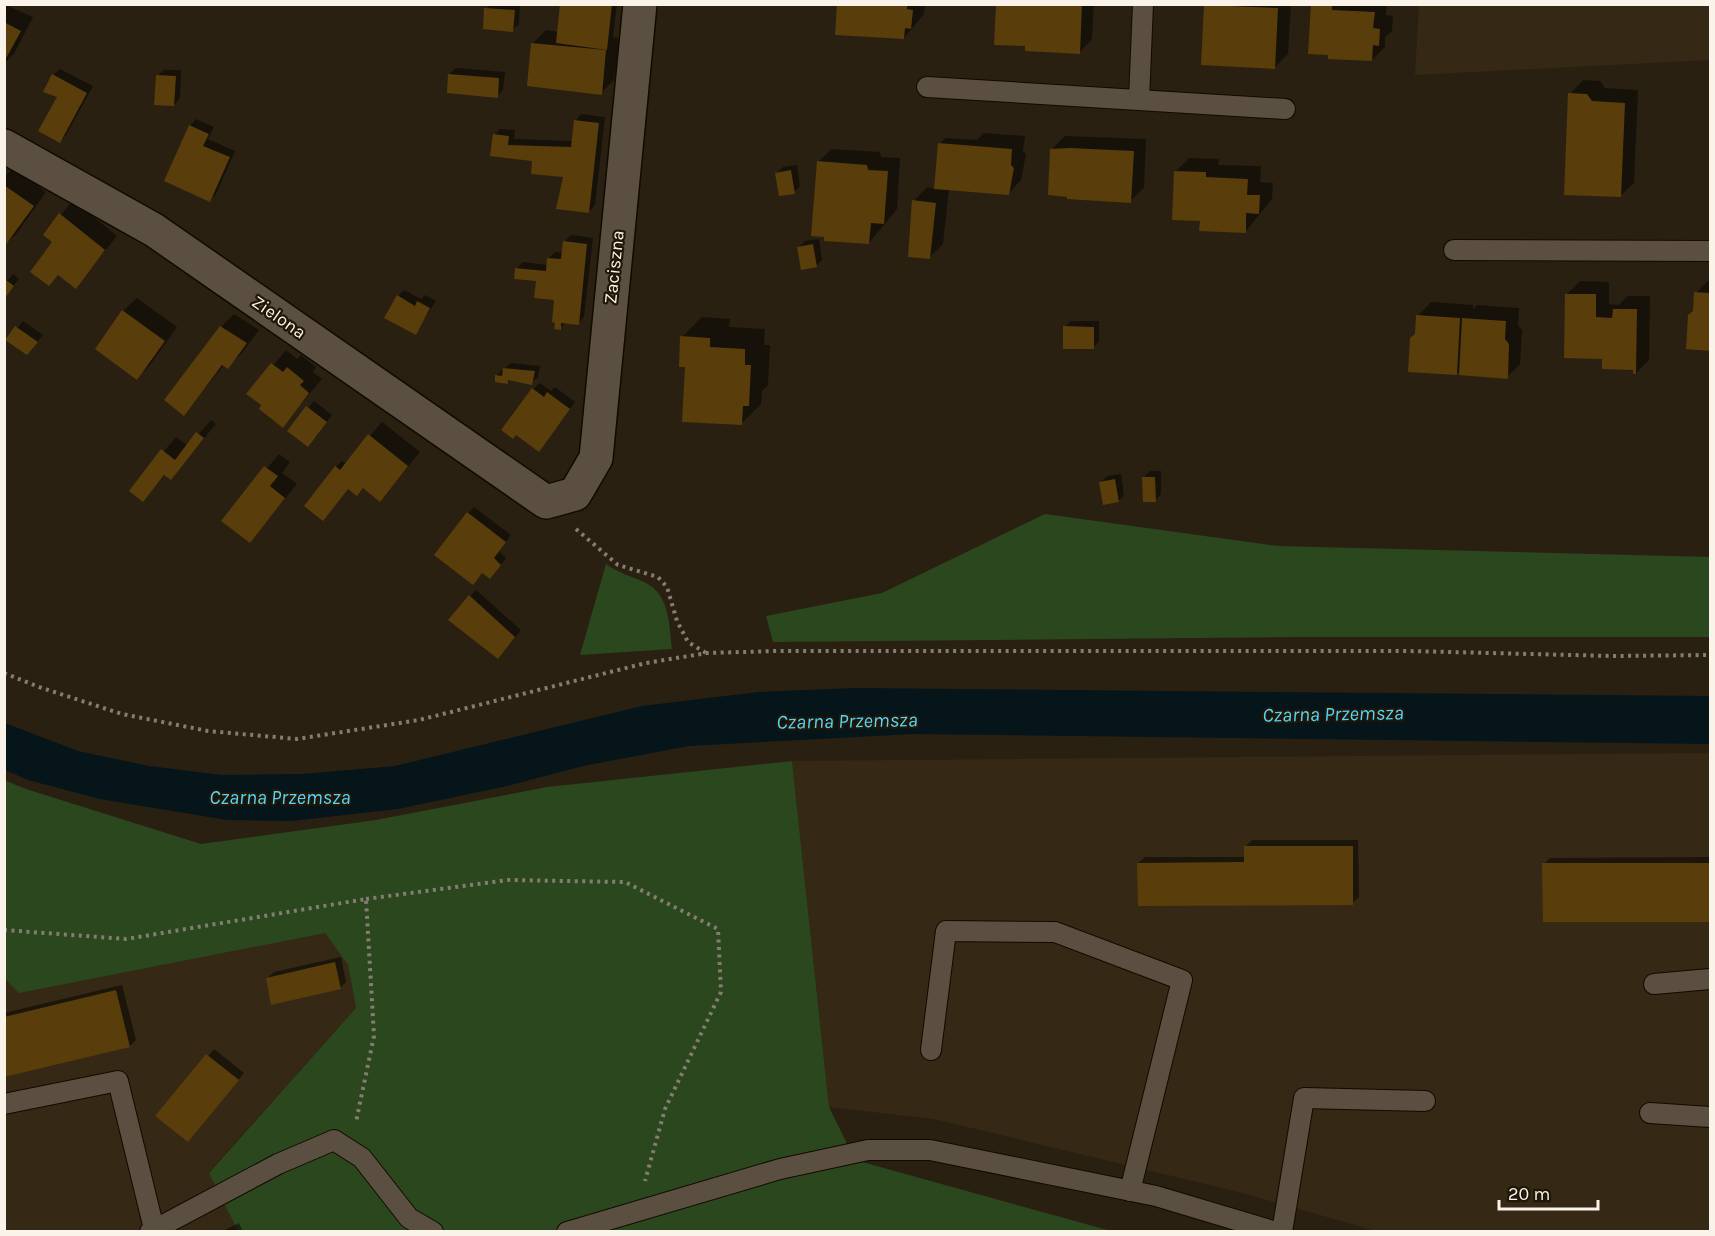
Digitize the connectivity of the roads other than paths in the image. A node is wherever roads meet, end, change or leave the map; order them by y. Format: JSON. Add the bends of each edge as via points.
{"nodes":[{"id":1,"x":640,"y":4,"type":"edge"},
{"id":2,"x":1143,"y":4,"type":"edge"},
{"id":3,"x":927,"y":87,"type":"dead end"},
{"id":4,"x":1138,"y":100,"type":"junction"},
{"id":5,"x":1285,"y":109,"type":"dead end"},
{"id":6,"x":4,"y":146,"type":"edge"},
{"id":7,"x":1454,"y":250,"type":"dead end"},
{"id":8,"x":1710,"y":251,"type":"edge"},
{"id":9,"x":546,"y":502,"type":"joint"},
{"id":10,"x":1710,"y":979,"type":"edge"},
{"id":11,"x":1654,"y":984,"type":"dead end"},
{"id":12,"x":931,"y":1050,"type":"dead end"},
{"id":13,"x":1425,"y":1101,"type":"dead end"},
{"id":14,"x":4,"y":1104,"type":"edge"},
{"id":15,"x":1650,"y":1113,"type":"dead end"},
{"id":16,"x":1710,"y":1116,"type":"edge"},
{"id":17,"x":1130,"y":1191,"type":"junction"},
{"id":18,"x":152,"y":1230,"type":"edge"},
{"id":19,"x":433,"y":1232,"type":"edge"},
{"id":20,"x":567,"y":1232,"type":"edge"},
{"id":21,"x":1276,"y":1232,"type":"edge"},
{"id":22,"x":1282,"y":1232,"type":"edge"}],
"edges":[{"from":1,"to":9,"type":"street","name":"Zaciszna","via":[[596,458],[575,494]]},
{"from":2,"to":4,"type":"lane"},
{"from":3,"to":4,"type":"lane"},
{"from":4,"to":5,"type":"lane"},
{"from":6,"to":9,"type":"street","name":"Zielona","via":[[154,230]]},
{"from":7,"to":8,"type":"lane"},
{"from":10,"to":11,"type":"lane"},
{"from":12,"to":17,"type":"lane","via":[[946,931],[1055,932],[1182,980]]},
{"from":13,"to":22,"type":"lane","via":[[1304,1098]]},
{"from":14,"to":18,"type":"lane","via":[[118,1082]]},
{"from":15,"to":16,"type":"lane"},
{"from":17,"to":20,"type":"lane","via":[[930,1150],[868,1150],[780,1169]]},
{"from":17,"to":21,"type":"lane"},
{"from":18,"to":19,"type":"lane","via":[[278,1164],[334,1140],[362,1158],[409,1218]]}]}
